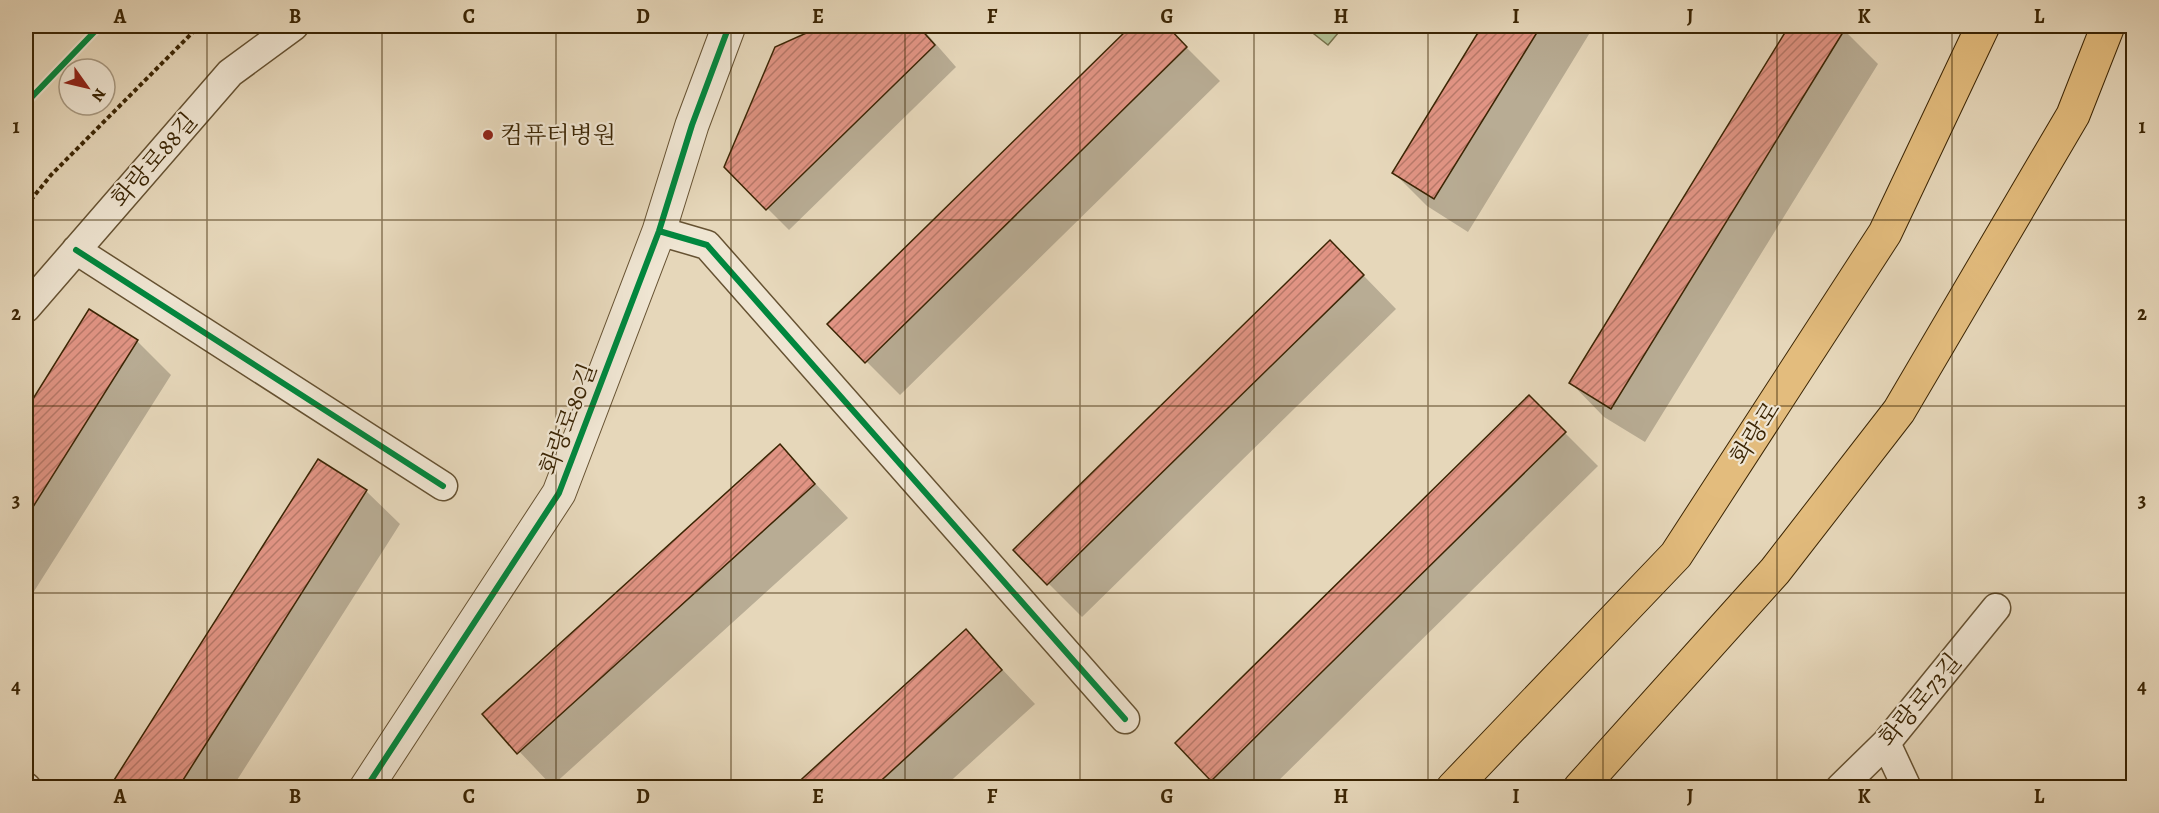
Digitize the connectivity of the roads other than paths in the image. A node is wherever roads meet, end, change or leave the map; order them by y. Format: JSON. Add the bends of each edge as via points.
{"nodes":[{"id":1,"x":294,"y":26,"type":"edge"},
{"id":2,"x":729,"y":26,"type":"edge"},
{"id":3,"x":1983,"y":26,"type":"edge"},
{"id":4,"x":2108,"y":26,"type":"edge"},
{"id":5,"x":659,"y":231,"type":"junction"},
{"id":6,"x":76,"y":250,"type":"junction"},
{"id":7,"x":26,"y":308,"type":"edge"},
{"id":8,"x":444,"y":486,"type":"dead end"},
{"id":9,"x":1996,"y":608,"type":"dead end"},
{"id":10,"x":1125,"y":719,"type":"dead end"},
{"id":11,"x":1886,"y":743,"type":"junction"},
{"id":12,"x":366,"y":788,"type":"edge"},
{"id":13,"x":1453,"y":788,"type":"edge"},
{"id":14,"x":1580,"y":788,"type":"edge"},
{"id":15,"x":1840,"y":788,"type":"edge"},
{"id":16,"x":1907,"y":788,"type":"edge"}],
"edges":[{"from":1,"to":6,"type":"street","name":"화랑로88길","via":[[230,73]]},
{"from":2,"to":5,"type":"street","name":"화랑로80길","via":[[692,125]]},
{"from":3,"to":13,"type":"main road","name":"화랑로","via":[[1885,233],[1676,555]]},
{"from":4,"to":14,"type":"main road","via":[[2073,115],[1899,411],[1775,572]]},
{"from":5,"to":10,"type":"street","via":[[707,245]]},
{"from":5,"to":12,"type":"street","name":"화랑로80길","via":[[559,493]]},
{"from":6,"to":7,"type":"street","name":"화랑로88길"},
{"from":6,"to":8,"type":"street"},
{"from":9,"to":11,"type":"street","name":"화랑로73길"},
{"from":11,"to":15,"type":"street","name":"화랑로73길"},
{"from":11,"to":16,"type":"street"}]}
